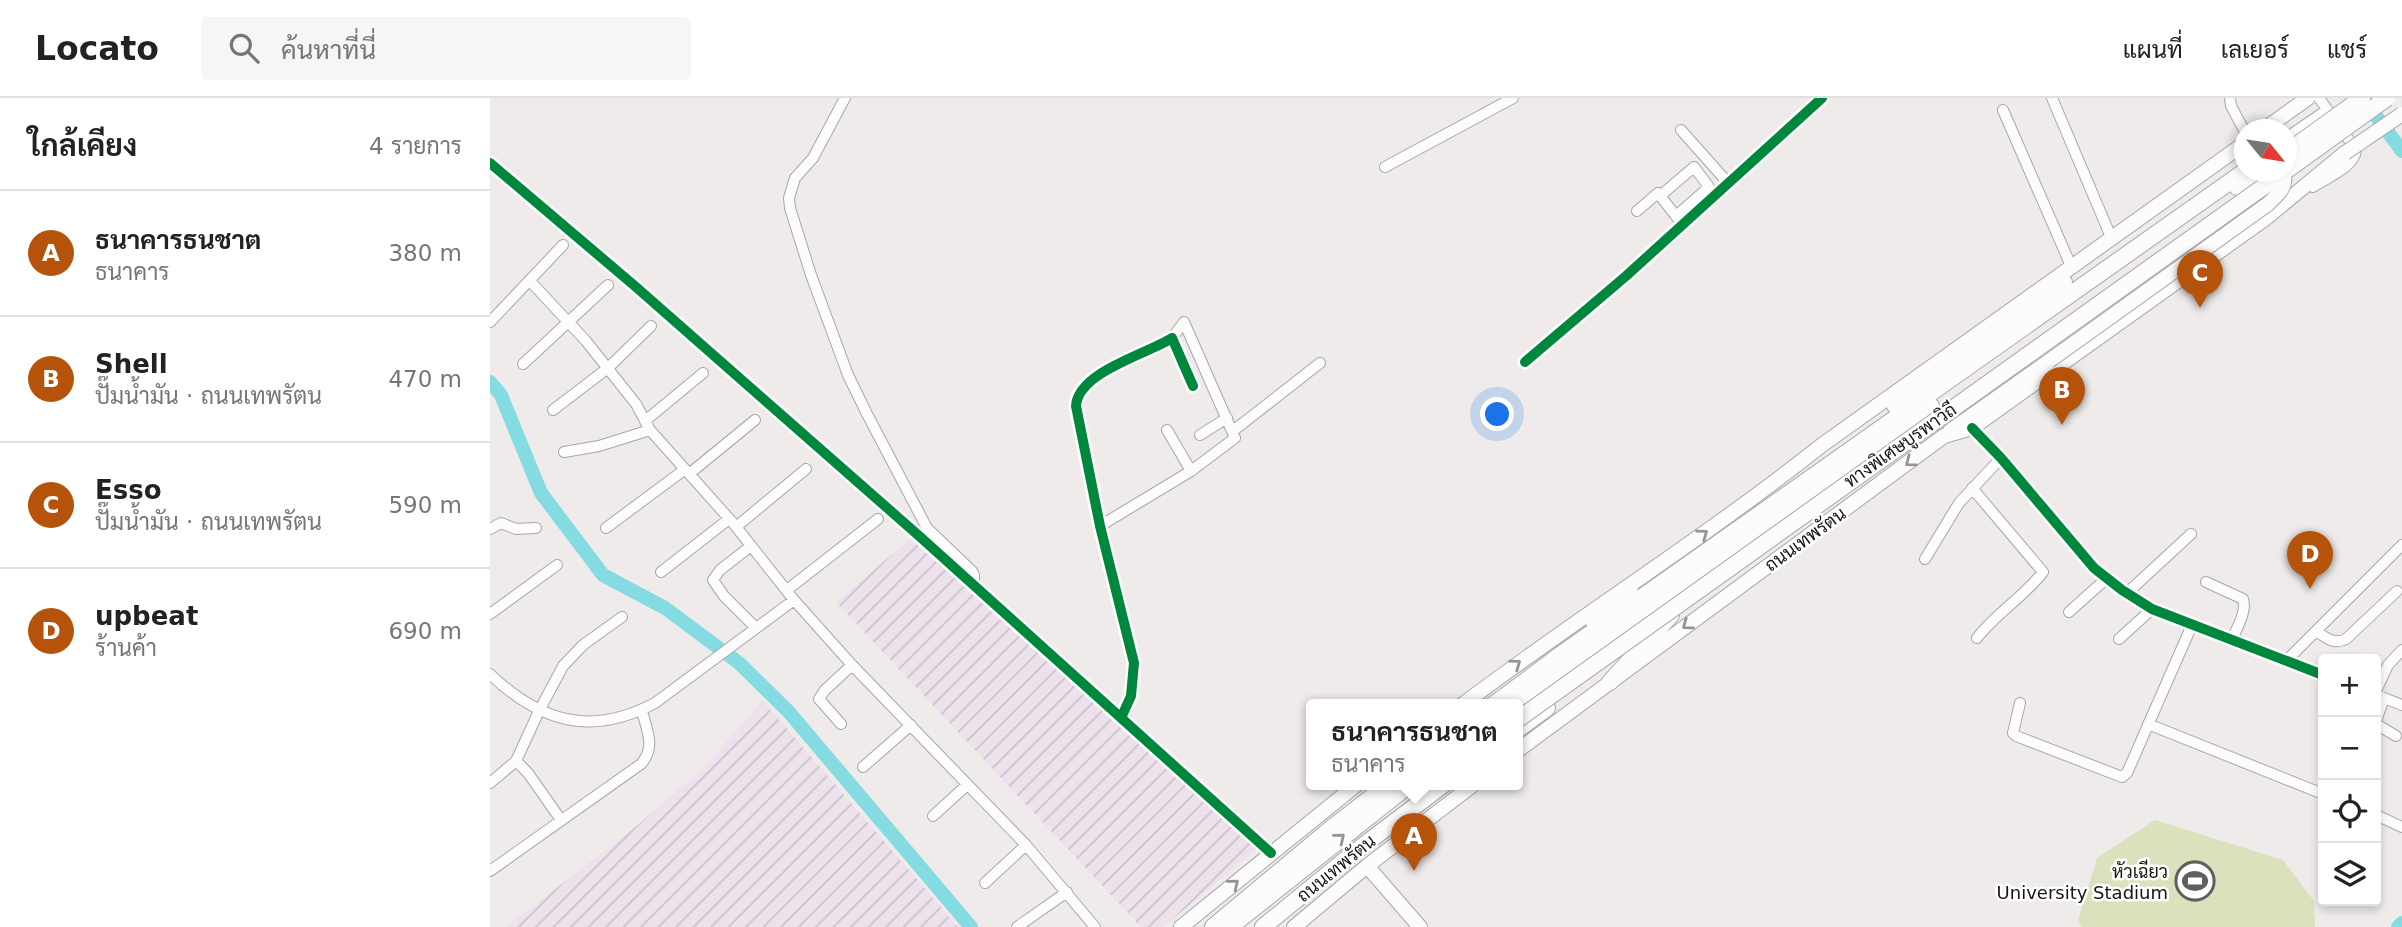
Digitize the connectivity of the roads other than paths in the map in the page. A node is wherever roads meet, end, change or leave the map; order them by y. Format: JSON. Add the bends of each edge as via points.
{"nodes":[{"id":1,"x":845,"y":98,"type":"edge"},
{"id":2,"x":1513,"y":98,"type":"edge"},
{"id":3,"x":1822,"y":98,"type":"edge"},
{"id":4,"x":2052,"y":98,"type":"edge"},
{"id":5,"x":2230,"y":98,"type":"edge"},
{"id":6,"x":2348,"y":98,"type":"edge"},
{"id":7,"x":2362,"y":98,"type":"edge"},
{"id":8,"x":2387,"y":98,"type":"edge"},
{"id":9,"x":2395,"y":98,"type":"edge"},
{"id":10,"x":2306,"y":99,"type":"edge"},
{"id":11,"x":2003,"y":110,"type":"dead end"},
{"id":12,"x":2402,"y":114,"type":"edge"},
{"id":13,"x":2238,"y":119,"type":"edge"},
{"id":14,"x":2278,"y":119,"type":"edge"},
{"id":15,"x":1681,"y":130,"type":"dead end"},
{"id":16,"x":2297,"y":134,"type":"edge"},
{"id":17,"x":2297,"y":145,"type":"edge"},
{"id":18,"x":2340,"y":147,"type":"junction"},
{"id":19,"x":2234,"y":151,"type":"edge"},
{"id":20,"x":2234,"y":161,"type":"edge"},
{"id":21,"x":2297,"y":162,"type":"edge"},
{"id":22,"x":490,"y":163,"type":"edge"},
{"id":23,"x":1385,"y":167,"type":"dead end"},
{"id":24,"x":2234,"y":179,"type":"edge"},
{"id":25,"x":2245,"y":182,"type":"edge"},
{"id":26,"x":2269,"y":182,"type":"edge"},
{"id":27,"x":2285,"y":182,"type":"edge"},
{"id":28,"x":1729,"y":184,"type":"junction"},
{"id":29,"x":1660,"y":196,"type":"junction"},
{"id":30,"x":2285,"y":204,"type":"junction"},
{"id":31,"x":1637,"y":211,"type":"dead end"},
{"id":32,"x":1680,"y":221,"type":"junction"},
{"id":33,"x":2111,"y":237,"type":"junction"},
{"id":34,"x":563,"y":245,"type":"dead end"},
{"id":35,"x":2070,"y":266,"type":"junction"},
{"id":36,"x":530,"y":281,"type":"junction"},
{"id":37,"x":608,"y":285,"type":"dead end"},
{"id":38,"x":490,"y":322,"type":"edge"},
{"id":39,"x":568,"y":322,"type":"junction"},
{"id":40,"x":651,"y":326,"type":"dead end"},
{"id":41,"x":1172,"y":338,"type":"junction"},
{"id":42,"x":1525,"y":362,"type":"dead end"},
{"id":43,"x":1320,"y":363,"type":"dead end"},
{"id":44,"x":523,"y":364,"type":"dead end"},
{"id":45,"x":607,"y":368,"type":"junction"},
{"id":46,"x":704,"y":373,"type":"dead end"},
{"id":47,"x":1193,"y":386,"type":"dead end"},
{"id":48,"x":553,"y":410,"type":"dead end"},
{"id":49,"x":1227,"y":418,"type":"junction"},
{"id":50,"x":755,"y":420,"type":"dead end"},
{"id":51,"x":647,"y":426,"type":"junction"},
{"id":52,"x":1972,"y":428,"type":"junction"},
{"id":53,"x":1167,"y":430,"type":"dead end"},
{"id":54,"x":1233,"y":431,"type":"junction"},
{"id":55,"x":1200,"y":435,"type":"dead end"},
{"id":56,"x":1944,"y":436,"type":"junction"},
{"id":57,"x":564,"y":452,"type":"dead end"},
{"id":58,"x":2001,"y":458,"type":"junction"},
{"id":59,"x":806,"y":469,"type":"dead end"},
{"id":60,"x":1191,"y":471,"type":"junction"},
{"id":61,"x":686,"y":472,"type":"junction"},
{"id":62,"x":1770,"y":486,"type":"junction"},
{"id":63,"x":1972,"y":488,"type":"junction"},
{"id":64,"x":878,"y":519,"type":"dead end"},
{"id":65,"x":732,"y":523,"type":"junction"},
{"id":66,"x":1100,"y":527,"type":"junction"},
{"id":67,"x":536,"y":528,"type":"dead end"},
{"id":68,"x":606,"y":528,"type":"dead end"},
{"id":69,"x":490,"y":529,"type":"edge"},
{"id":70,"x":2191,"y":534,"type":"dead end"},
{"id":71,"x":2402,"y":545,"type":"edge"},
{"id":72,"x":751,"y":546,"type":"junction"},
{"id":73,"x":1925,"y":559,"type":"dead end"},
{"id":74,"x":557,"y":565,"type":"dead end"},
{"id":75,"x":661,"y":572,"type":"dead end"},
{"id":76,"x":2107,"y":578,"type":"junction"},
{"id":77,"x":2206,"y":582,"type":"dead end"},
{"id":78,"x":974,"y":584,"type":"junction"},
{"id":79,"x":1630,"y":587,"type":"junction"},
{"id":80,"x":787,"y":590,"type":"junction"},
{"id":81,"x":2397,"y":591,"type":"dead end"},
{"id":82,"x":2127,"y":593,"type":"junction"},
{"id":83,"x":794,"y":600,"type":"junction"},
{"id":84,"x":2152,"y":609,"type":"junction"},
{"id":85,"x":2069,"y":612,"type":"dead end"},
{"id":86,"x":490,"y":614,"type":"edge"},
{"id":87,"x":1671,"y":615,"type":"junction"},
{"id":88,"x":622,"y":617,"type":"dead end"},
{"id":89,"x":2192,"y":625,"type":"junction"},
{"id":90,"x":756,"y":628,"type":"junction"},
{"id":91,"x":2316,"y":631,"type":"junction"},
{"id":92,"x":1977,"y":638,"type":"dead end"},
{"id":93,"x":2119,"y":639,"type":"dead end"},
{"id":94,"x":2232,"y":640,"type":"junction"},
{"id":95,"x":2402,"y":650,"type":"edge"},
{"id":96,"x":1560,"y":655,"type":"junction"},
{"id":97,"x":2286,"y":661,"type":"junction"},
{"id":98,"x":852,"y":665,"type":"junction"},
{"id":99,"x":2318,"y":673,"type":"edge"},
{"id":100,"x":490,"y":674,"type":"edge"},
{"id":101,"x":1610,"y":682,"type":"junction"},
{"id":102,"x":2381,"y":686,"type":"edge"},
{"id":103,"x":2381,"y":696,"type":"edge"},
{"id":104,"x":1470,"y":699,"type":"edge"},
{"id":105,"x":1501,"y":699,"type":"edge"},
{"id":106,"x":1523,"y":699,"type":"edge"},
{"id":107,"x":2020,"y":703,"type":"dead end"},
{"id":108,"x":2402,"y":705,"type":"edge"},
{"id":109,"x":538,"y":711,"type":"junction"},
{"id":110,"x":642,"y":711,"type":"junction"},
{"id":111,"x":1523,"y":716,"type":"edge"},
{"id":112,"x":1121,"y":718,"type":"junction"},
{"id":113,"x":841,"y":724,"type":"dead end"},
{"id":114,"x":2148,"y":724,"type":"junction"},
{"id":115,"x":911,"y":725,"type":"junction"},
{"id":116,"x":1523,"y":726,"type":"edge"},
{"id":117,"x":2381,"y":726,"type":"edge"},
{"id":118,"x":2396,"y":736,"type":"dead end"},
{"id":119,"x":1523,"y":747,"type":"edge"},
{"id":120,"x":516,"y":761,"type":"junction"},
{"id":121,"x":863,"y":767,"type":"dead end"},
{"id":122,"x":490,"y":783,"type":"edge"},
{"id":123,"x":967,"y":785,"type":"junction"},
{"id":124,"x":1350,"y":790,"type":"edge"},
{"id":125,"x":1381,"y":790,"type":"edge"},
{"id":126,"x":1403,"y":790,"type":"edge"},
{"id":127,"x":1424,"y":790,"type":"edge"},
{"id":128,"x":1436,"y":790,"type":"edge"},
{"id":129,"x":1466,"y":790,"type":"edge"},
{"id":130,"x":2318,"y":792,"type":"edge"},
{"id":131,"x":933,"y":816,"type":"dead end"},
{"id":132,"x":2381,"y":817,"type":"edge"},
{"id":133,"x":561,"y":820,"type":"junction"},
{"id":134,"x":2402,"y":827,"type":"edge"},
{"id":135,"x":1026,"y":845,"type":"junction"},
{"id":136,"x":1271,"y":853,"type":"junction"},
{"id":137,"x":1367,"y":866,"type":"junction"},
{"id":138,"x":490,"y":871,"type":"edge"},
{"id":139,"x":985,"y":883,"type":"dead end"},
{"id":140,"x":1067,"y":892,"type":"junction"},
{"id":141,"x":1017,"y":927,"type":"edge"},
{"id":142,"x":1095,"y":927,"type":"edge"},
{"id":143,"x":1181,"y":927,"type":"edge"},
{"id":144,"x":1213,"y":927,"type":"edge"},
{"id":145,"x":1230,"y":927,"type":"edge"},
{"id":146,"x":1252,"y":927,"type":"edge"},
{"id":147,"x":1263,"y":927,"type":"edge"},
{"id":148,"x":1294,"y":927,"type":"edge"},
{"id":149,"x":1420,"y":927,"type":"edge"}],
"edges":[{"from":1,"to":78,"type":"street","via":[[819,148],[795,178],[790,208],[848,374],[867,414],[927,528],[972,571]]},
{"from":2,"to":23,"type":"street"},
{"from":3,"to":28,"type":"street"},
{"from":4,"to":33,"type":"street"},
{"from":5,"to":13,"type":"street"},
{"from":6,"to":16,"type":"highway"},
{"from":7,"to":17,"type":"highway","bridge":true},
{"from":8,"to":21,"type":"highway","name":"ทางพิเศษบูรพาวิถี","bridge":true},
{"from":9,"to":18,"type":"highway","name":"ถนนเทพรัตน","bridge":true},
{"from":10,"to":14,"type":"main road"},
{"from":10,"to":30,"type":"street","via":[[2356,150],[2355,158]]},
{"from":11,"to":35,"type":"street"},
{"from":12,"to":18,"type":"main road","name":"ถนนเทพรัตน","bridge":true},
{"from":15,"to":28,"type":"street"},
{"from":18,"to":30,"type":"main road","name":"ถนนเทพรัตน"},
{"from":18,"to":87,"type":"highway","name":"ถนนเทพรัตน"},
{"from":19,"to":33,"type":"main road"},
{"from":20,"to":62,"type":"main road","via":[[1885,412]]},
{"from":22,"to":78,"type":"street"},
{"from":24,"to":96,"type":"highway"},
{"from":25,"to":106,"type":"highway","name":"ทางพิเศษบูรพาวิถี"},
{"from":26,"to":111,"type":"highway","name":"ทางพิเศษบูรพาวิถี","bridge":true},
{"from":27,"to":56,"type":"main road","bridge":true,"via":[[2268,204]]},
{"from":28,"to":32,"type":"street"},
{"from":29,"to":31,"type":"street","via":[[1658,193]]},
{"from":29,"to":32,"type":"street"},
{"from":29,"to":32,"type":"street","via":[[1694,167],[1709,187]]},
{"from":30,"to":52,"type":"main road","name":"ถนนเทพรัตน"},
{"from":32,"to":42,"type":"street"},
{"from":33,"to":35,"type":"main road"},
{"from":34,"to":36,"type":"street"},
{"from":35,"to":62,"type":"main road"},
{"from":36,"to":38,"type":"street"},
{"from":36,"to":39,"type":"street"},
{"from":37,"to":39,"type":"street"},
{"from":39,"to":44,"type":"street"},
{"from":39,"to":45,"type":"street"},
{"from":40,"to":45,"type":"street"},
{"from":41,"to":47,"type":"street"},
{"from":41,"to":49,"type":"street","via":[[1184,322]]},
{"from":41,"to":66,"type":"street","via":[[1091,379],[1077,397]]},
{"from":43,"to":54,"type":"street"},
{"from":45,"to":48,"type":"street"},
{"from":45,"to":51,"type":"street"},
{"from":46,"to":51,"type":"street"},
{"from":49,"to":54,"type":"street"},
{"from":49,"to":55,"type":"street"},
{"from":50,"to":61,"type":"street"},
{"from":51,"to":57,"type":"street","via":[[599,446]]},
{"from":51,"to":61,"type":"street"},
{"from":52,"to":56,"type":"main road","name":"ถนนเทพรัตน"},
{"from":52,"to":58,"type":"street"},
{"from":53,"to":60,"type":"street"},
{"from":54,"to":60,"type":"street","via":[[1233,442]]},
{"from":56,"to":101,"type":"main road","name":"ถนนเทพรัตน","one_way":true},
{"from":58,"to":63,"type":"street"},
{"from":58,"to":76,"type":"street"},
{"from":59,"to":65,"type":"street"},
{"from":60,"to":66,"type":"street"},
{"from":61,"to":65,"type":"street"},
{"from":61,"to":68,"type":"street"},
{"from":79,"to":62,"type":"main road","one_way":true},
{"from":63,"to":73,"type":"street"},
{"from":63,"to":92,"type":"street","via":[[2043,572],[1990,620]]},
{"from":64,"to":80,"type":"street"},
{"from":65,"to":72,"type":"street"},
{"from":65,"to":75,"type":"street"},
{"from":66,"to":112,"type":"street","via":[[1135,663],[1131,696]]},
{"from":67,"to":69,"type":"street","via":[[516,529],[501,523]]},
{"from":70,"to":82,"type":"street"},
{"from":71,"to":91,"type":"street"},
{"from":72,"to":80,"type":"street"},
{"from":72,"to":90,"type":"street","via":[[713,580]]},
{"from":74,"to":86,"type":"street"},
{"from":76,"to":82,"type":"street"},
{"from":76,"to":85,"type":"street"},
{"from":77,"to":94,"type":"street","via":[[2245,603]]},
{"from":78,"to":112,"type":"street"},
{"from":79,"to":96,"type":"highway"},
{"from":104,"to":79,"type":"main road","one_way":true},
{"from":80,"to":83,"type":"street"},
{"from":81,"to":91,"type":"street","via":[[2346,639],[2333,641]]},
{"from":82,"to":84,"type":"street"},
{"from":83,"to":90,"type":"street"},
{"from":83,"to":98,"type":"street"},
{"from":84,"to":89,"type":"street"},
{"from":84,"to":93,"type":"street"},
{"from":87,"to":101,"type":"highway"},
{"from":87,"to":116,"type":"highway","name":"ถนนเทพรัตน"},
{"from":88,"to":109,"type":"street","via":[[562,666]]},
{"from":89,"to":94,"type":"street"},
{"from":89,"to":114,"type":"street"},
{"from":90,"to":110,"type":"street"},
{"from":91,"to":97,"type":"street"},
{"from":94,"to":97,"type":"street"},
{"from":95,"to":102,"type":"street","via":[[2388,665]]},
{"from":96,"to":105,"type":"highway"},
{"from":97,"to":99,"type":"street"},
{"from":98,"to":113,"type":"street","via":[[819,699]]},
{"from":98,"to":115,"type":"street"},
{"from":100,"to":109,"type":"street"},
{"from":101,"to":119,"type":"main road","name":"ถนนเทพรัตน"},
{"from":103,"to":108,"type":"street"},
{"from":107,"to":114,"type":"street","via":[[2016,736],[2122,777]]},
{"from":109,"to":110,"type":"street","via":[[595,721]]},
{"from":109,"to":120,"type":"street"},
{"from":110,"to":133,"type":"street","via":[[651,745],[646,758]]},
{"from":112,"to":136,"type":"street"},
{"from":114,"to":130,"type":"street"},
{"from":115,"to":121,"type":"street"},
{"from":115,"to":123,"type":"street"},
{"from":117,"to":118,"type":"street"},
{"from":120,"to":122,"type":"street"},
{"from":120,"to":133,"type":"street"},
{"from":123,"to":131,"type":"street"},
{"from":123,"to":135,"type":"street"},
{"from":124,"to":136,"type":"main road"},
{"from":125,"to":144,"type":"highway","name":"ถนนเทพรัตน"},
{"from":145,"to":126,"type":"highway","one_way":true},
{"from":127,"to":146,"type":"highway"},
{"from":128,"to":147,"type":"highway","name":"ถนนเทพรัตน"},
{"from":129,"to":137,"type":"main road","name":"ถนนเทพรัตน"},
{"from":132,"to":134,"type":"street"},
{"from":133,"to":138,"type":"street"},
{"from":135,"to":139,"type":"street"},
{"from":135,"to":140,"type":"street"},
{"from":143,"to":136,"type":"main road","one_way":true},
{"from":137,"to":148,"type":"main road","name":"ถนนเทพรัตน"},
{"from":137,"to":149,"type":"main road"},
{"from":140,"to":141,"type":"street"},
{"from":140,"to":142,"type":"street"}]}
